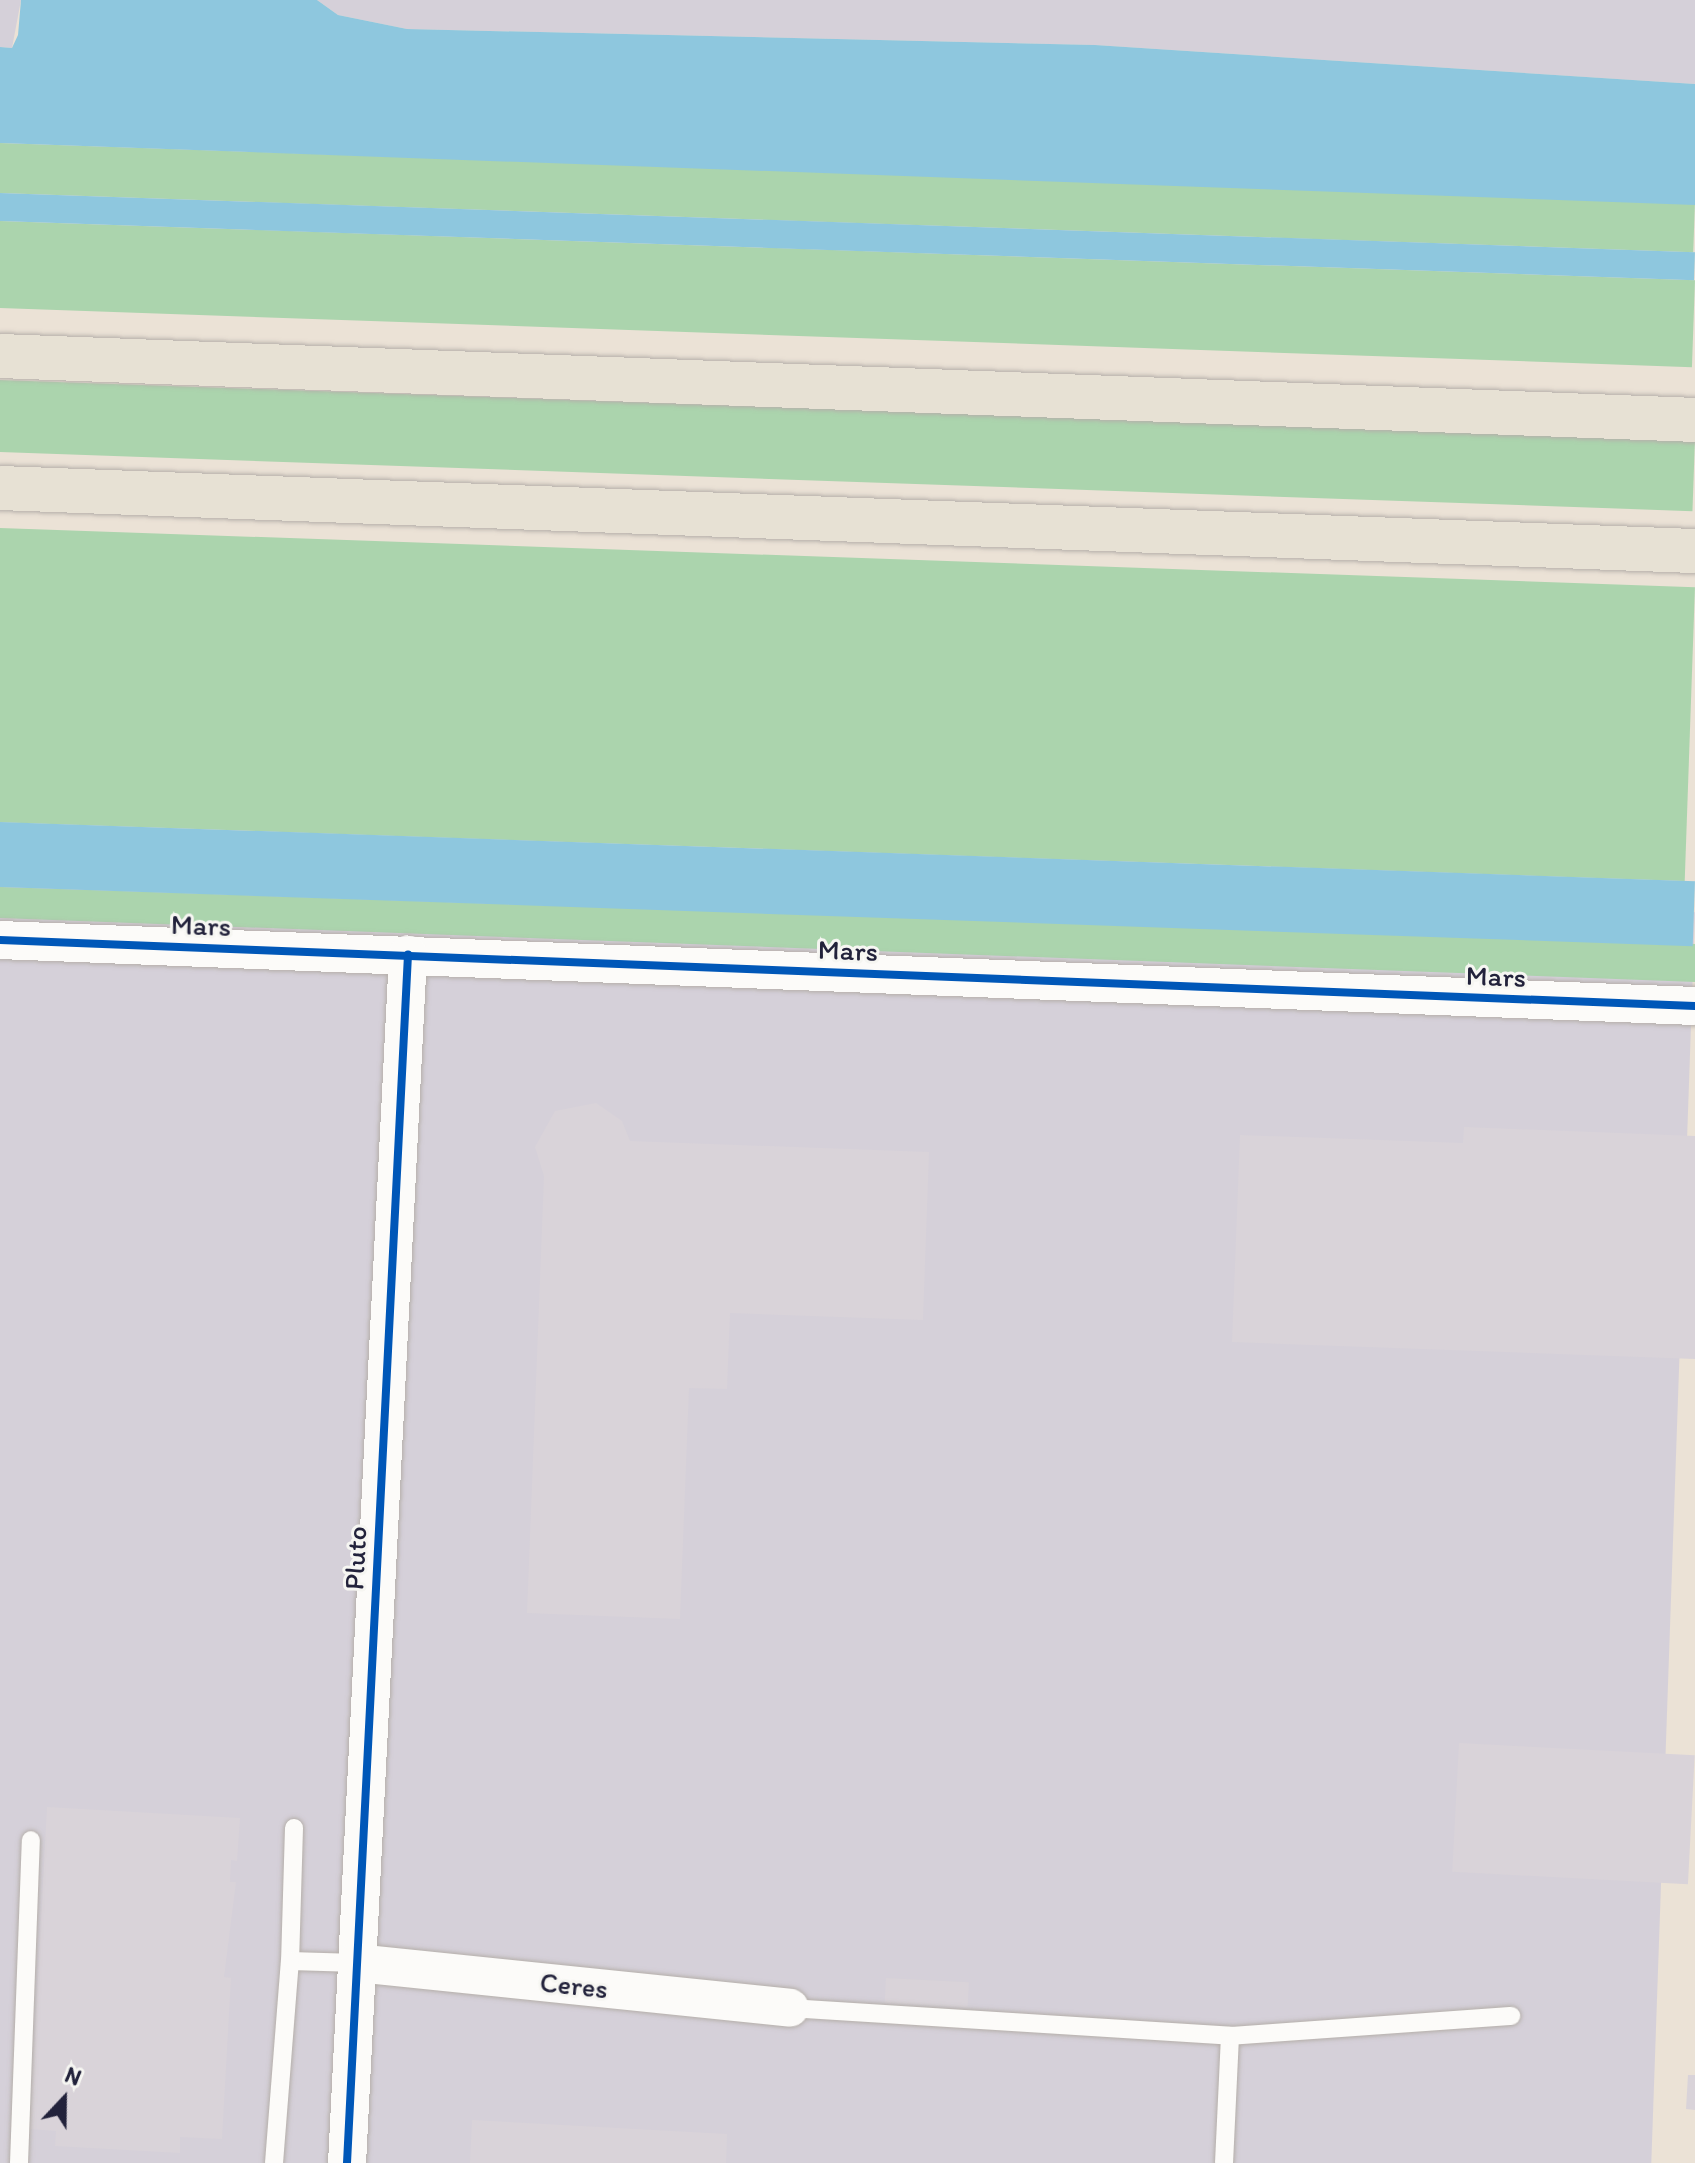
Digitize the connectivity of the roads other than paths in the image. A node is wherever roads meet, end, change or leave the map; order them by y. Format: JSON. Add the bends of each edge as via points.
{"nodes":[{"id":1,"x":0,"y":356,"type":"edge"},
{"id":2,"x":1695,"y":420,"type":"edge"},
{"id":3,"x":0,"y":488,"type":"edge"},
{"id":4,"x":1695,"y":551,"type":"edge"},
{"id":5,"x":0,"y":940,"type":"edge"},
{"id":6,"x":408,"y":955,"type":"junction"},
{"id":7,"x":1695,"y":1006,"type":"edge"},
{"id":8,"x":294,"y":1828,"type":"dead end"},
{"id":9,"x":31,"y":1840,"type":"dead end"},
{"id":10,"x":290,"y":1961,"type":"junction"},
{"id":11,"x":357,"y":1963,"type":"junction"},
{"id":12,"x":790,"y":2008,"type":"joint"},
{"id":13,"x":1511,"y":2016,"type":"dead end"},
{"id":14,"x":1230,"y":2036,"type":"junction"},
{"id":15,"x":19,"y":2163,"type":"edge"},
{"id":16,"x":274,"y":2163,"type":"edge"},
{"id":17,"x":347,"y":2163,"type":"edge"},
{"id":18,"x":1224,"y":2163,"type":"edge"}],
"edges":[{"from":1,"to":2,"type":"highway"},
{"from":3,"to":4,"type":"highway"},
{"from":5,"to":6,"type":"street","name":"Mars"},
{"from":6,"to":7,"type":"street","name":"Mars"},
{"from":6,"to":11,"type":"street","name":"Pluto"},
{"from":8,"to":10,"type":"lane"},
{"from":9,"to":15,"type":"lane"},
{"from":10,"to":11,"type":"lane"},
{"from":10,"to":16,"type":"lane"},
{"from":11,"to":12,"type":"street","name":"Ceres"},
{"from":11,"to":17,"type":"street","name":"Pluto"},
{"from":12,"to":14,"type":"lane"},
{"from":13,"to":14,"type":"lane"},
{"from":14,"to":18,"type":"lane"}]}
